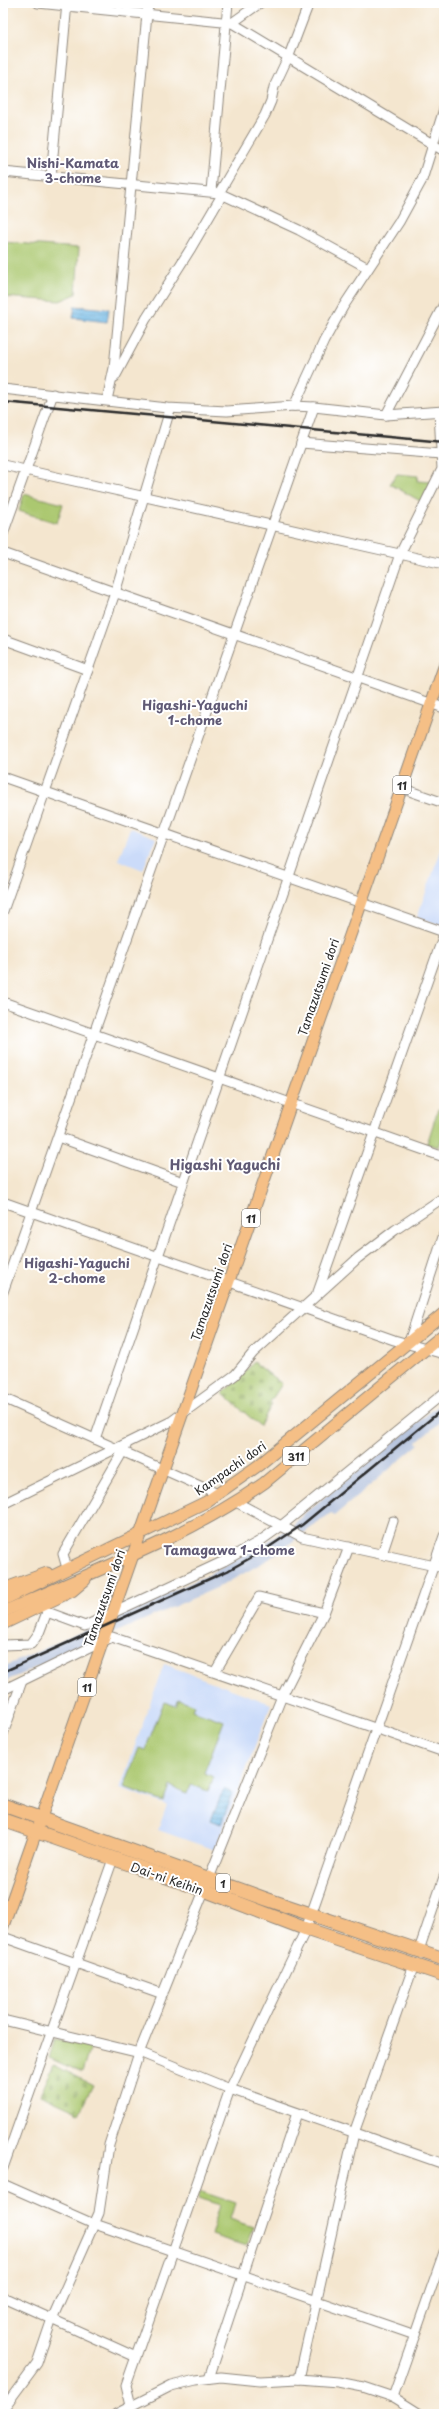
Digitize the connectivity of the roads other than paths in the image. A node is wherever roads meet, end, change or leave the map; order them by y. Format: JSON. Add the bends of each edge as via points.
{"nodes":[{"id":1,"x":38,"y":3,"type":"edge"},
{"id":2,"x":148,"y":3,"type":"edge"},
{"id":3,"x":228,"y":3,"type":"edge"},
{"id":4,"x":260,"y":3,"type":"edge"},
{"id":5,"x":309,"y":3,"type":"edge"},
{"id":6,"x":67,"y":4,"type":"edge"},
{"id":7,"x":147,"y":14,"type":"junction"},
{"id":8,"x":229,"y":22,"type":"junction"},
{"id":9,"x":287,"y":58,"type":"junction"},
{"id":10,"x":444,"y":109,"type":"edge"},
{"id":11,"x":434,"y":146,"type":"junction"},
{"id":12,"x":444,"y":151,"type":"edge"},
{"id":13,"x":3,"y":172,"type":"edge"},
{"id":14,"x":51,"y":177,"type":"junction"},
{"id":15,"x":132,"y":185,"type":"junction"},
{"id":16,"x":217,"y":193,"type":"junction"},
{"id":17,"x":368,"y":268,"type":"junction"},
{"id":18,"x":444,"y":304,"type":"edge"},
{"id":19,"x":111,"y":383,"type":"junction"},
{"id":20,"x":3,"y":389,"type":"edge"},
{"id":21,"x":53,"y":394,"type":"junction"},
{"id":22,"x":107,"y":400,"type":"junction"},
{"id":23,"x":294,"y":406,"type":"junction"},
{"id":24,"x":314,"y":407,"type":"junction"},
{"id":25,"x":442,"y":412,"type":"edge"},
{"id":26,"x":168,"y":413,"type":"dead end"},
{"id":27,"x":386,"y":415,"type":"junction"},
{"id":28,"x":301,"y":443,"type":"junction"},
{"id":29,"x":441,"y":454,"type":"junction"},
{"id":30,"x":3,"y":465,"type":"edge"},
{"id":31,"x":26,"y":470,"type":"junction"},
{"id":32,"x":144,"y":497,"type":"junction"},
{"id":33,"x":272,"y":526,"type":"junction"},
{"id":34,"x":3,"y":534,"type":"edge"},
{"id":35,"x":3,"y":553,"type":"edge"},
{"id":36,"x":400,"y":554,"type":"junction"},
{"id":37,"x":444,"y":564,"type":"edge"},
{"id":38,"x":116,"y":593,"type":"junction"},
{"id":39,"x":235,"y":634,"type":"junction"},
{"id":40,"x":3,"y":639,"type":"edge"},
{"id":41,"x":444,"y":667,"type":"edge"},
{"id":42,"x":88,"y":670,"type":"junction"},
{"id":43,"x":357,"y":677,"type":"junction"},
{"id":44,"x":431,"y":703,"type":"junction"},
{"id":45,"x":444,"y":708,"type":"edge"},
{"id":46,"x":3,"y":777,"type":"edge"},
{"id":47,"x":401,"y":788,"type":"junction"},
{"id":48,"x":45,"y":792,"type":"junction"},
{"id":49,"x":444,"y":803,"type":"edge"},
{"id":50,"x":164,"y":834,"type":"junction"},
{"id":51,"x":289,"y":877,"type":"junction"},
{"id":52,"x":361,"y":903,"type":"junction"},
{"id":53,"x":3,"y":911,"type":"edge"},
{"id":54,"x":444,"y":933,"type":"edge"},
{"id":55,"x":3,"y":1002,"type":"edge"},
{"id":56,"x":94,"y":1034,"type":"junction"},
{"id":57,"x":219,"y":1078,"type":"junction"},
{"id":58,"x":290,"y":1103,"type":"junction"},
{"id":59,"x":374,"y":1132,"type":"junction"},
{"id":60,"x":58,"y":1137,"type":"junction"},
{"id":61,"x":444,"y":1157,"type":"edge"},
{"id":62,"x":183,"y":1182,"type":"junction"},
{"id":63,"x":444,"y":1197,"type":"edge"},
{"id":64,"x":3,"y":1202,"type":"edge"},
{"id":65,"x":31,"y":1212,"type":"junction"},
{"id":66,"x":444,"y":1234,"type":"edge"},
{"id":67,"x":158,"y":1256,"type":"junction"},
{"id":68,"x":229,"y":1281,"type":"junction"},
{"id":69,"x":3,"y":1292,"type":"edge"},
{"id":70,"x":317,"y":1294,"type":"junction"},
{"id":71,"x":302,"y":1307,"type":"junction"},
{"id":72,"x":444,"y":1313,"type":"edge"},
{"id":73,"x":444,"y":1334,"type":"edge"},
{"id":74,"x":409,"y":1342,"type":"junction"},
{"id":75,"x":427,"y":1348,"type":"junction"},
{"id":76,"x":444,"y":1354,"type":"edge"},
{"id":77,"x":444,"y":1393,"type":"edge"},
{"id":78,"x":3,"y":1398,"type":"edge"},
{"id":79,"x":183,"y":1412,"type":"junction"},
{"id":80,"x":96,"y":1439,"type":"junction"},
{"id":81,"x":120,"y":1449,"type":"junction"},
{"id":82,"x":163,"y":1468,"type":"junction"},
{"id":83,"x":218,"y":1494,"type":"junction"},
{"id":84,"x":236,"y":1502,"type":"junction"},
{"id":85,"x":3,"y":1504,"type":"edge"},
{"id":86,"x":393,"y":1521,"type":"dead end"},
{"id":87,"x":282,"y":1526,"type":"junction"},
{"id":88,"x":140,"y":1534,"type":"junction"},
{"id":89,"x":444,"y":1536,"type":"edge"},
{"id":90,"x":349,"y":1547,"type":"junction"},
{"id":91,"x":382,"y":1554,"type":"junction"},
{"id":92,"x":132,"y":1555,"type":"junction"},
{"id":93,"x":434,"y":1565,"type":"junction"},
{"id":94,"x":67,"y":1568,"type":"junction"},
{"id":95,"x":444,"y":1568,"type":"edge"},
{"id":96,"x":91,"y":1574,"type":"junction"},
{"id":97,"x":3,"y":1589,"type":"edge"},
{"id":98,"x":4,"y":1608,"type":"edge"},
{"id":99,"x":45,"y":1608,"type":"junction"},
{"id":100,"x":113,"y":1613,"type":"junction"},
{"id":101,"x":324,"y":1613,"type":"junction"},
{"id":102,"x":3,"y":1624,"type":"edge"},
{"id":103,"x":103,"y":1642,"type":"junction"},
{"id":104,"x":3,"y":1645,"type":"edge"},
{"id":105,"x":215,"y":1672,"type":"junction"},
{"id":106,"x":22,"y":1681,"type":"junction"},
{"id":107,"x":3,"y":1690,"type":"edge"},
{"id":108,"x":282,"y":1696,"type":"junction"},
{"id":109,"x":376,"y":1729,"type":"junction"},
{"id":110,"x":3,"y":1734,"type":"edge"},
{"id":111,"x":444,"y":1752,"type":"edge"},
{"id":112,"x":3,"y":1805,"type":"edge"},
{"id":113,"x":41,"y":1818,"type":"junction"},
{"id":114,"x":3,"y":1820,"type":"edge"},
{"id":115,"x":36,"y":1832,"type":"junction"},
{"id":116,"x":113,"y":1859,"type":"junction"},
{"id":117,"x":444,"y":1877,"type":"edge"},
{"id":118,"x":210,"y":1878,"type":"junction"},
{"id":119,"x":204,"y":1890,"type":"junction"},
{"id":120,"x":311,"y":1915,"type":"junction"},
{"id":121,"x":3,"y":1926,"type":"edge"},
{"id":122,"x":306,"y":1929,"type":"junction"},
{"id":123,"x":3,"y":1936,"type":"edge"},
{"id":124,"x":419,"y":1950,"type":"junction"},
{"id":125,"x":444,"y":1959,"type":"edge"},
{"id":126,"x":76,"y":1962,"type":"junction"},
{"id":127,"x":414,"y":1965,"type":"junction"},
{"id":128,"x":444,"y":1975,"type":"edge"},
{"id":129,"x":163,"y":1994,"type":"junction"},
{"id":130,"x":3,"y":2020,"type":"edge"},
{"id":131,"x":51,"y":2031,"type":"junction"},
{"id":132,"x":139,"y":2053,"type":"junction"},
{"id":133,"x":230,"y":2089,"type":"junction"},
{"id":134,"x":297,"y":2113,"type":"junction"},
{"id":135,"x":354,"y":2133,"type":"junction"},
{"id":136,"x":444,"y":2164,"type":"edge"},
{"id":137,"x":3,"y":2168,"type":"edge"},
{"id":138,"x":3,"y":2184,"type":"edge"},
{"id":139,"x":95,"y":2223,"type":"junction"},
{"id":140,"x":173,"y":2251,"type":"junction"},
{"id":141,"x":444,"y":2252,"type":"edge"},
{"id":142,"x":441,"y":2269,"type":"edge"},
{"id":143,"x":243,"y":2276,"type":"junction"},
{"id":144,"x":3,"y":2297,"type":"edge"},
{"id":145,"x":316,"y":2301,"type":"junction"},
{"id":146,"x":52,"y":2319,"type":"junction"},
{"id":147,"x":415,"y":2335,"type":"junction"},
{"id":148,"x":136,"y":2357,"type":"junction"},
{"id":149,"x":209,"y":2378,"type":"junction"},
{"id":150,"x":299,"y":2378,"type":"junction"},
{"id":151,"x":393,"y":2397,"type":"junction"},
{"id":152,"x":3,"y":2409,"type":"edge"},
{"id":153,"x":132,"y":2410,"type":"edge"},
{"id":154,"x":116,"y":2414,"type":"edge"},
{"id":155,"x":420,"y":2414,"type":"edge"}],
"edges":[{"from":1,"to":6,"type":"street"},
{"from":2,"to":7,"type":"street"},
{"from":3,"to":8,"type":"street"},
{"from":4,"to":8,"type":"street"},
{"from":5,"to":9,"type":"street"},
{"from":6,"to":7,"type":"street"},
{"from":6,"to":14,"type":"street"},
{"from":7,"to":8,"type":"street"},
{"from":7,"to":15,"type":"street"},
{"from":8,"to":9,"type":"street"},
{"from":8,"to":16,"type":"street"},
{"from":9,"to":11,"type":"street"},
{"from":9,"to":16,"type":"street","via":[[265,115]]},
{"from":10,"to":11,"type":"street"},
{"from":11,"to":12,"type":"street"},
{"from":11,"to":17,"type":"street","via":[[422,180],[399,222]]},
{"from":13,"to":14,"type":"street"},
{"from":14,"to":15,"type":"street"},
{"from":15,"to":16,"type":"street"},
{"from":15,"to":19,"type":"street"},
{"from":16,"to":17,"type":"street","via":[[299,230]]},
{"from":16,"to":19,"type":"street","via":[[191,248],[146,319]]},
{"from":17,"to":23,"type":"street","via":[[324,341]]},
{"from":18,"to":27,"type":"street"},
{"from":19,"to":22,"type":"street"},
{"from":20,"to":21,"type":"street"},
{"from":21,"to":22,"type":"street"},
{"from":21,"to":31,"type":"street"},
{"from":22,"to":23,"type":"street","via":[[167,408],[227,411]]},
{"from":23,"to":24,"type":"street"},
{"from":24,"to":27,"type":"street"},
{"from":24,"to":28,"type":"street"},
{"from":25,"to":27,"type":"street"},
{"from":25,"to":29,"type":"street"},
{"from":26,"to":32,"type":"street"},
{"from":28,"to":29,"type":"street"},
{"from":28,"to":33,"type":"street"},
{"from":29,"to":36,"type":"street","via":[[442,469]]},
{"from":30,"to":31,"type":"street"},
{"from":31,"to":32,"type":"street"},
{"from":31,"to":34,"type":"street"},
{"from":32,"to":33,"type":"street"},
{"from":32,"to":38,"type":"street"},
{"from":33,"to":36,"type":"street"},
{"from":33,"to":39,"type":"street"},
{"from":35,"to":38,"type":"street"},
{"from":36,"to":37,"type":"street"},
{"from":36,"to":43,"type":"street"},
{"from":38,"to":39,"type":"street"},
{"from":38,"to":42,"type":"street"},
{"from":39,"to":43,"type":"street"},
{"from":39,"to":50,"type":"street"},
{"from":40,"to":42,"type":"street"},
{"from":41,"to":44,"type":"main road","name":"Tamazutsumi dori","number":"11"},
{"from":42,"to":48,"type":"street"},
{"from":43,"to":44,"type":"street"},
{"from":43,"to":51,"type":"street"},
{"from":44,"to":45,"type":"street"},
{"from":44,"to":47,"type":"main road","name":"Tamazutsumi dori","number":"11"},
{"from":46,"to":48,"type":"street"},
{"from":47,"to":49,"type":"street"},
{"from":47,"to":52,"type":"main road","name":"Tamazutsumi dori","number":"11"},
{"from":48,"to":50,"type":"street"},
{"from":48,"to":53,"type":"street"},
{"from":50,"to":51,"type":"street"},
{"from":50,"to":56,"type":"street"},
{"from":51,"to":52,"type":"street"},
{"from":51,"to":57,"type":"street"},
{"from":52,"to":54,"type":"street"},
{"from":52,"to":58,"type":"main road","name":"Tamazutsumi dori","number":"11"},
{"from":54,"to":59,"type":"street"},
{"from":55,"to":56,"type":"street"},
{"from":56,"to":57,"type":"street"},
{"from":56,"to":60,"type":"street"},
{"from":57,"to":58,"type":"street"},
{"from":57,"to":62,"type":"street"},
{"from":58,"to":59,"type":"street"},
{"from":58,"to":68,"type":"main road","name":"Tamazutsumi dori","number":"11"},
{"from":59,"to":61,"type":"street"},
{"from":59,"to":70,"type":"street"},
{"from":60,"to":62,"type":"street"},
{"from":60,"to":65,"type":"street"},
{"from":62,"to":67,"type":"street"},
{"from":63,"to":70,"type":"street","via":[[394,1230]]},
{"from":64,"to":65,"type":"street"},
{"from":65,"to":67,"type":"street"},
{"from":65,"to":69,"type":"street"},
{"from":66,"to":74,"type":"street"},
{"from":67,"to":68,"type":"street"},
{"from":67,"to":80,"type":"street"},
{"from":68,"to":71,"type":"street"},
{"from":68,"to":79,"type":"main road","name":"Tamazutsumi dori","number":"11"},
{"from":70,"to":71,"type":"street"},
{"from":71,"to":74,"type":"street","via":[[394,1340]]},
{"from":71,"to":79,"type":"street","via":[[253,1353],[235,1375]]},
{"from":72,"to":74,"type":"main road","name":"Kampachi dori","number":"311"},
{"from":73,"to":75,"type":"main road","name":"Kampachi dori","number":"311"},
{"from":74,"to":75,"type":"street"},
{"from":74,"to":83,"type":"main road","name":"Kampachi dori","number":"311","via":[[259,1465]]},
{"from":75,"to":76,"type":"street"},
{"from":75,"to":84,"type":"main road","name":"Kampachi dori","number":"311","via":[[264,1482]]},
{"from":77,"to":87,"type":"street"},
{"from":78,"to":80,"type":"street"},
{"from":79,"to":81,"type":"street","via":[[172,1421]]},
{"from":79,"to":82,"type":"main road","name":"Tamazutsumi dori","number":"11"},
{"from":80,"to":81,"type":"street"},
{"from":81,"to":82,"type":"street"},
{"from":81,"to":85,"type":"street"},
{"from":81,"to":94,"type":"street","via":[[63,1554]]},
{"from":82,"to":83,"type":"street"},
{"from":82,"to":88,"type":"main road","name":"Tamazutsumi dori","number":"11"},
{"from":83,"to":88,"type":"main road","name":"Kampachi dori","number":"311","via":[[188,1512]]},
{"from":84,"to":87,"type":"street"},
{"from":84,"to":92,"type":"main road","name":"Kampachi dori","number":"311","via":[[198,1525]]},
{"from":86,"to":91,"type":"street"},
{"from":87,"to":90,"type":"street","via":[[302,1537]]},
{"from":87,"to":100,"type":"street","via":[[224,1561]]},
{"from":88,"to":92,"type":"main road","name":"Tamazutsumi dori","number":"11"},
{"from":88,"to":94,"type":"main road","name":"Kampachi dori","number":"311"},
{"from":89,"to":93,"type":"street"},
{"from":90,"to":91,"type":"street"},
{"from":90,"to":101,"type":"street"},
{"from":91,"to":93,"type":"street"},
{"from":92,"to":96,"type":"main road","name":"Kampachi dori","number":"311"},
{"from":92,"to":100,"type":"main road","name":"Tamazutsumi dori","number":"11"},
{"from":93,"to":95,"type":"street"},
{"from":93,"to":109,"type":"street"},
{"from":94,"to":97,"type":"main road","via":[[30,1578]]},
{"from":94,"to":98,"type":"main road","name":"Kampachi dori","number":"311"},
{"from":96,"to":98,"type":"main road","name":"Kampachi dori","number":"311"},
{"from":96,"to":99,"type":"main road"},
{"from":99,"to":100,"type":"street","via":[[85,1626]]},
{"from":99,"to":102,"type":"main road"},
{"from":99,"to":104,"type":"street","via":[[39,1633],[31,1644]]},
{"from":100,"to":103,"type":"main road","name":"Tamazutsumi dori","number":"11"},
{"from":101,"to":105,"type":"street","via":[[259,1597]]},
{"from":101,"to":108,"type":"street"},
{"from":103,"to":105,"type":"street","via":[[112,1636]]},
{"from":103,"to":106,"type":"street"},
{"from":103,"to":113,"type":"main road","name":"Tamazutsumi dori","number":"11"},
{"from":105,"to":108,"type":"street"},
{"from":106,"to":107,"type":"street"},
{"from":106,"to":110,"type":"street"},
{"from":108,"to":109,"type":"street"},
{"from":108,"to":118,"type":"street"},
{"from":109,"to":111,"type":"street"},
{"from":109,"to":120,"type":"street"},
{"from":112,"to":113,"type":"highway","name":"Dai-ni Keihin","number":"1"},
{"from":113,"to":115,"type":"main road","name":"Tamazutsumi dori","number":"11"},
{"from":113,"to":118,"type":"highway","name":"Dai-ni Keihin","number":"1"},
{"from":114,"to":115,"type":"highway","name":"Dai-ni Keihin","number":"1"},
{"from":115,"to":116,"type":"highway","name":"Dai-ni Keihin","number":"1"},
{"from":115,"to":121,"type":"main road","name":"Tamazutsumi dori","number":"11"},
{"from":116,"to":119,"type":"highway","name":"Dai-ni Keihin","number":"1"},
{"from":116,"to":126,"type":"street"},
{"from":117,"to":124,"type":"street"},
{"from":118,"to":119,"type":"street"},
{"from":118,"to":120,"type":"highway","name":"Dai-ni Keihin","number":"1"},
{"from":119,"to":122,"type":"highway","name":"Dai-ni Keihin","number":"1"},
{"from":119,"to":129,"type":"street"},
{"from":120,"to":122,"type":"street"},
{"from":120,"to":124,"type":"highway","name":"Dai-ni Keihin","number":"1"},
{"from":122,"to":127,"type":"highway","name":"Dai-ni Keihin","number":"1"},
{"from":122,"to":133,"type":"street"},
{"from":123,"to":126,"type":"street"},
{"from":124,"to":125,"type":"highway","name":"Dai-ni Keihin","number":"1"},
{"from":126,"to":129,"type":"street"},
{"from":126,"to":131,"type":"street"},
{"from":127,"to":128,"type":"highway","name":"Dai-ni Keihin","number":"1"},
{"from":127,"to":135,"type":"street"},
{"from":129,"to":132,"type":"street"},
{"from":130,"to":131,"type":"street"},
{"from":131,"to":132,"type":"street"},
{"from":131,"to":137,"type":"street"},
{"from":132,"to":133,"type":"street"},
{"from":132,"to":139,"type":"street","via":[[109,2145],[99,2213]]},
{"from":133,"to":134,"type":"street"},
{"from":133,"to":140,"type":"street"},
{"from":134,"to":135,"type":"street"},
{"from":134,"to":143,"type":"street"},
{"from":135,"to":136,"type":"street"},
{"from":135,"to":145,"type":"street"},
{"from":138,"to":139,"type":"street"},
{"from":139,"to":140,"type":"street"},
{"from":139,"to":146,"type":"street"},
{"from":140,"to":143,"type":"street"},
{"from":140,"to":148,"type":"street"},
{"from":141,"to":142,"type":"street"},
{"from":142,"to":147,"type":"street"},
{"from":143,"to":145,"type":"street"},
{"from":143,"to":149,"type":"street"},
{"from":144,"to":146,"type":"street"},
{"from":145,"to":147,"type":"street"},
{"from":145,"to":150,"type":"street"},
{"from":146,"to":148,"type":"street"},
{"from":146,"to":152,"type":"street","via":[[37,2363]]},
{"from":147,"to":151,"type":"street"},
{"from":148,"to":153,"type":"street","via":[[126,2385]]},
{"from":149,"to":150,"type":"street","via":[[260,2381]]},
{"from":149,"to":153,"type":"street","via":[[171,2386]]},
{"from":150,"to":151,"type":"street","via":[[357,2386]]},
{"from":151,"to":155,"type":"street"},
{"from":153,"to":154,"type":"street"}]}
